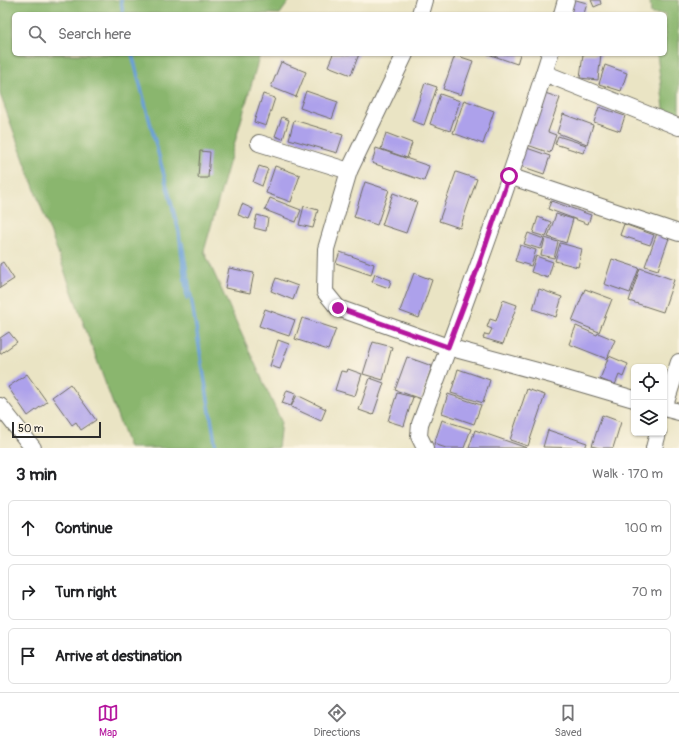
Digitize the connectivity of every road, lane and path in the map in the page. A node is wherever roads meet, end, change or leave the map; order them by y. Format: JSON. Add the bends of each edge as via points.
{"nodes":[{"id":1,"x":424,"y":0,"type":"edge"},
{"id":2,"x":566,"y":0,"type":"edge"},
{"id":3,"x":421,"y":12,"type":"edge"},
{"id":4,"x":563,"y":12,"type":"edge"},
{"id":5,"x":403,"y":56,"type":"edge"},
{"id":6,"x":549,"y":56,"type":"edge"},
{"id":7,"x":544,"y":73,"type":"junction"},
{"id":8,"x":679,"y":127,"type":"edge"},
{"id":9,"x":259,"y":143,"type":"dead end"},
{"id":10,"x":349,"y":171,"type":"junction"},
{"id":11,"x":509,"y":176,"type":"junction"},
{"id":12,"x":679,"y":233,"type":"edge"},
{"id":13,"x":448,"y":347,"type":"junction"},
{"id":14,"x":679,"y":362,"type":"edge"},
{"id":15,"x":631,"y":398,"type":"edge"},
{"id":16,"x":667,"y":400,"type":"edge"},
{"id":17,"x":0,"y":406,"type":"edge"},
{"id":18,"x":667,"y":409,"type":"edge"},
{"id":19,"x":679,"y":412,"type":"edge"},
{"id":20,"x":657,"y":436,"type":"edge"},
{"id":21,"x":33,"y":448,"type":"edge"},
{"id":22,"x":425,"y":448,"type":"edge"},
{"id":23,"x":654,"y":448,"type":"edge"}],
"edges":[{"from":1,"to":3,"type":"street"},
{"from":2,"to":4,"type":"street"},
{"from":5,"to":10,"type":"street"},
{"from":6,"to":7,"type":"street"},
{"from":7,"to":8,"type":"street"},
{"from":7,"to":11,"type":"street"},
{"from":9,"to":10,"type":"street"},
{"from":10,"to":13,"type":"street","via":[[326,249],[325,292],[338,308]]},
{"from":11,"to":12,"type":"street"},
{"from":11,"to":13,"type":"street"},
{"from":13,"to":15,"type":"street"},
{"from":13,"to":22,"type":"street","via":[[420,424],[419,436]]},
{"from":14,"to":16,"type":"street"},
{"from":17,"to":21,"type":"street"},
{"from":18,"to":19,"type":"street"},
{"from":20,"to":23,"type":"street"}]}
